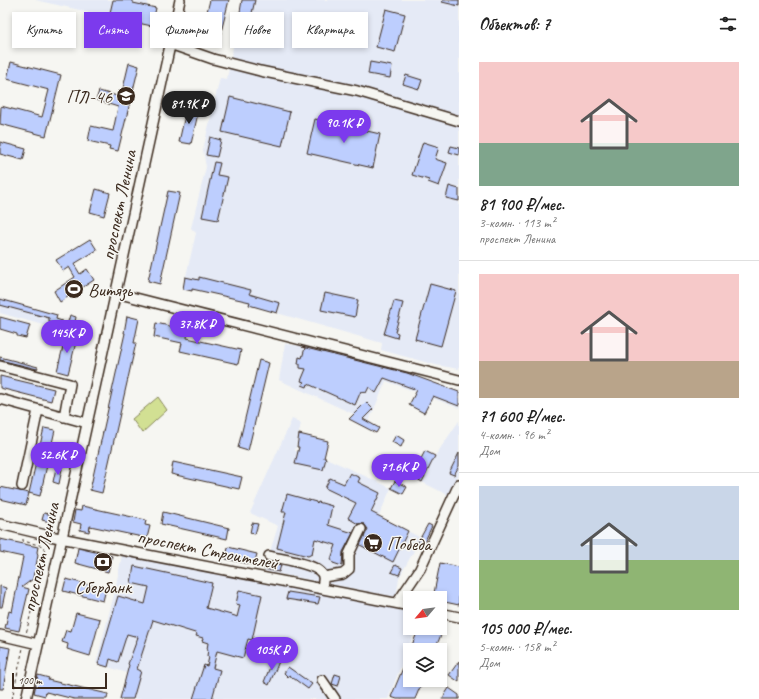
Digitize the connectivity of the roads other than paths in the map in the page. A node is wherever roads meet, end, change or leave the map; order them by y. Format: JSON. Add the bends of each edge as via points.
{"nodes":[{"id":1,"x":180,"y":0,"type":"edge"},
{"id":2,"x":177,"y":12,"type":"edge"},
{"id":3,"x":169,"y":48,"type":"edge"},
{"id":4,"x":181,"y":48,"type":"edge"},
{"id":5,"x":459,"y":121,"type":"edge"},
{"id":6,"x":116,"y":293,"type":"junction"},
{"id":7,"x":0,"y":366,"type":"edge"},
{"id":8,"x":459,"y":380,"type":"edge"},
{"id":9,"x":0,"y":399,"type":"edge"},
{"id":10,"x":38,"y":410,"type":"junction"},
{"id":11,"x":64,"y":417,"type":"junction"},
{"id":12,"x":87,"y":423,"type":"junction"},
{"id":13,"x":459,"y":484,"type":"edge"},
{"id":14,"x":22,"y":486,"type":"dead end"},
{"id":15,"x":0,"y":524,"type":"edge"},
{"id":16,"x":361,"y":529,"type":"dead end"},
{"id":17,"x":62,"y":538,"type":"junction"},
{"id":18,"x":269,"y":556,"type":"dead end"},
{"id":19,"x":323,"y":577,"type":"junction"},
{"id":20,"x":322,"y":588,"type":"junction"},
{"id":21,"x":397,"y":603,"type":"junction"},
{"id":22,"x":403,"y":604,"type":"edge"},
{"id":23,"x":447,"y":614,"type":"edge"},
{"id":24,"x":459,"y":617,"type":"edge"},
{"id":25,"x":0,"y":635,"type":"edge"},
{"id":26,"x":38,"y":644,"type":"junction"},
{"id":27,"x":322,"y":680,"type":"dead end"},
{"id":28,"x":26,"y":699,"type":"edge"},
{"id":29,"x":335,"y":699,"type":"edge"}],
"edges":[{"from":1,"to":2,"type":"street","name":"проспект Ленина"},
{"from":3,"to":6,"type":"street","name":"проспект Ленина"},
{"from":4,"to":5,"type":"street","via":[[260,71],[357,91]]},
{"from":6,"to":8,"type":"street"},
{"from":6,"to":12,"type":"street","name":"проспект Ленина"},
{"from":7,"to":11,"type":"street","via":[[70,384]]},
{"from":9,"to":10,"type":"street"},
{"from":10,"to":11,"type":"street"},
{"from":10,"to":14,"type":"street"},
{"from":11,"to":12,"type":"street"},
{"from":12,"to":17,"type":"street","name":"проспект Ленина"},
{"from":13,"to":21,"type":"street","via":[[420,569]]},
{"from":15,"to":17,"type":"street","name":"проспект Строителей"},
{"from":16,"to":19,"type":"street","via":[[349,554],[349,569],[344,574]]},
{"from":17,"to":20,"type":"street","name":"проспект Строителей"},
{"from":17,"to":26,"type":"street","name":"проспект Ленина"},
{"from":18,"to":19,"type":"street","via":[[308,565],[320,571]]},
{"from":19,"to":20,"type":"street"},
{"from":20,"to":21,"type":"street","name":"проспект Строителей"},
{"from":21,"to":22,"type":"street","name":"проспект Строителей"},
{"from":23,"to":24,"type":"street"},
{"from":25,"to":26,"type":"street"},
{"from":26,"to":28,"type":"street","name":"проспект Ленина"},
{"from":27,"to":29,"type":"street"}]}
